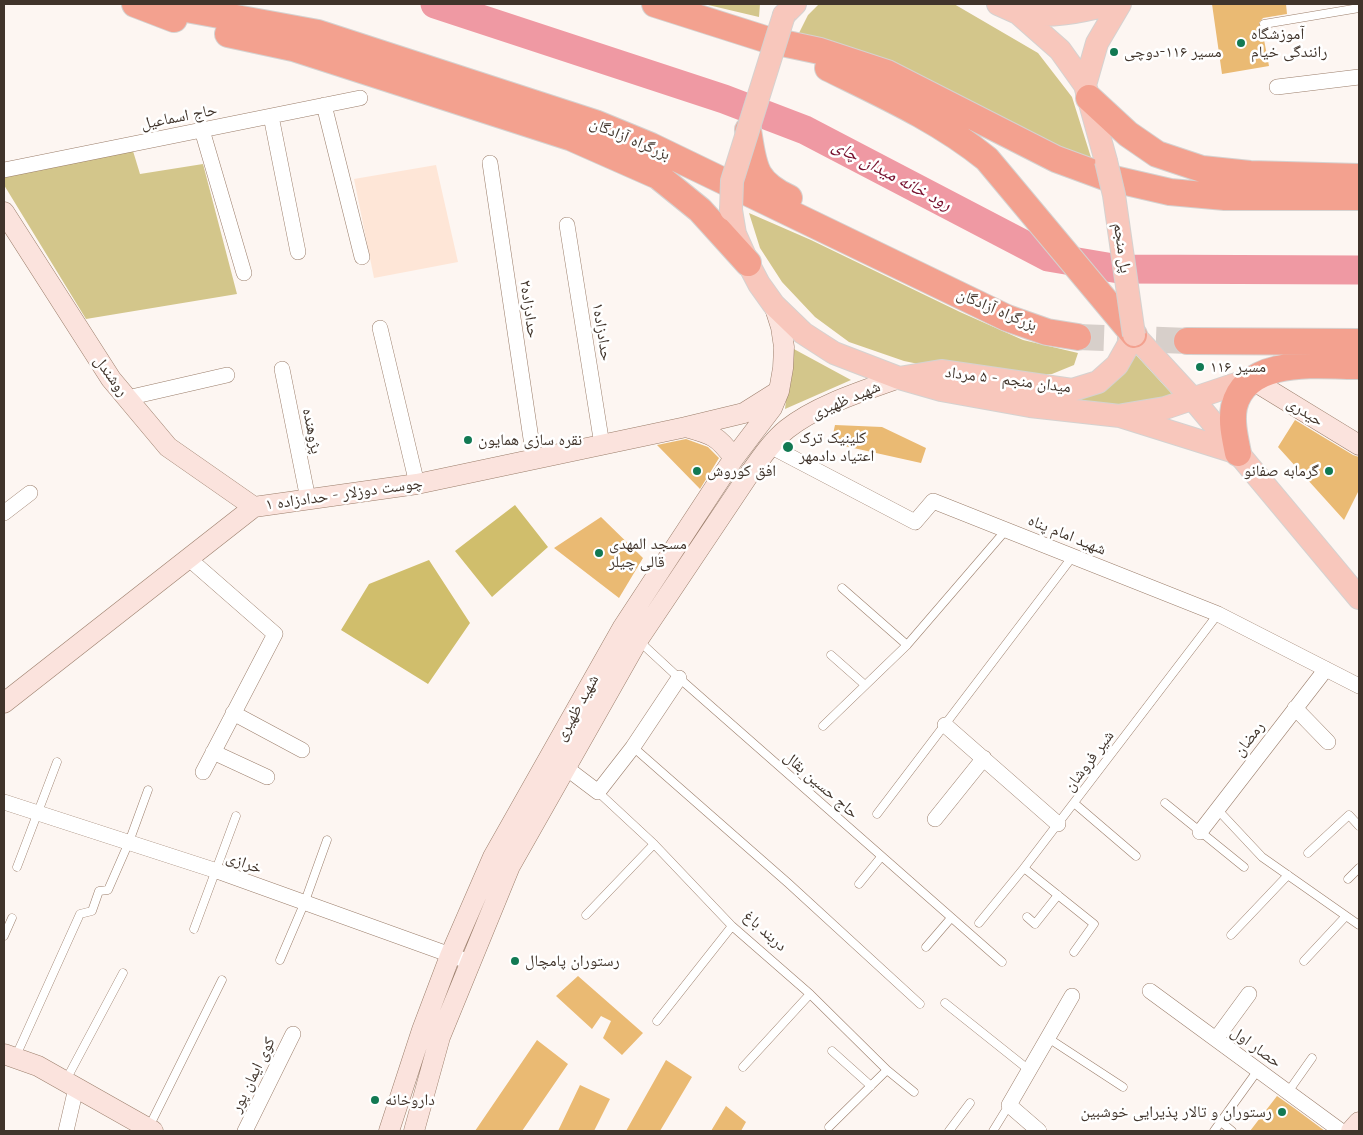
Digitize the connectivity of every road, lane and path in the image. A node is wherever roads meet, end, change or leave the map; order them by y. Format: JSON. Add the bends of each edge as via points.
{"nodes":[{"id":1,"x":135,"y":4,"type":"edge"},
{"id":2,"x":159,"y":4,"type":"edge"},
{"id":3,"x":655,"y":4,"type":"edge"},
{"id":4,"x":1111,"y":4,"type":"edge"},
{"id":5,"x":1120,"y":4,"type":"edge"},
{"id":6,"x":787,"y":8,"type":"edge"},
{"id":7,"x":1008,"y":8,"type":"edge"},
{"id":8,"x":1359,"y":8,"type":"edge"},
{"id":9,"x":1264,"y":24,"type":"dead end"},
{"id":10,"x":768,"y":40,"type":"junction"},
{"id":11,"x":1359,"y":77,"type":"edge"},
{"id":12,"x":1277,"y":87,"type":"dead end"},
{"id":13,"x":1087,"y":91,"type":"junction"},
{"id":14,"x":360,"y":98,"type":"dead end"},
{"id":15,"x":324,"y":105,"type":"junction"},
{"id":16,"x":271,"y":116,"type":"junction"},
{"id":17,"x":202,"y":130,"type":"junction"},
{"id":18,"x":748,"y":130,"type":"junction"},
{"id":19,"x":490,"y":163,"type":"dead end"},
{"id":20,"x":4,"y":170,"type":"edge"},
{"id":21,"x":1359,"y":177,"type":"edge"},
{"id":22,"x":1359,"y":197,"type":"edge"},
{"id":23,"x":4,"y":212,"type":"edge"},
{"id":24,"x":567,"y":225,"type":"dead end"},
{"id":25,"x":298,"y":252,"type":"dead end"},
{"id":26,"x":362,"y":257,"type":"dead end"},
{"id":27,"x":748,"y":263,"type":"junction"},
{"id":28,"x":244,"y":272,"type":"dead end"},
{"id":29,"x":774,"y":305,"type":"junction"},
{"id":30,"x":380,"y":328,"type":"dead end"},
{"id":31,"x":1134,"y":335,"type":"junction"},
{"id":32,"x":1187,"y":341,"type":"tunnel mouth"},
{"id":33,"x":1359,"y":342,"type":"edge"},
{"id":34,"x":1359,"y":366,"type":"edge"},
{"id":35,"x":282,"y":369,"type":"dead end"},
{"id":36,"x":227,"y":375,"type":"dead end"},
{"id":37,"x":899,"y":378,"type":"junction"},
{"id":38,"x":1251,"y":379,"type":"junction"},
{"id":39,"x":779,"y":391,"type":"junction"},
{"id":40,"x":127,"y":398,"type":"junction"},
{"id":41,"x":1192,"y":398,"type":"junction"},
{"id":42,"x":1120,"y":416,"type":"junction"},
{"id":43,"x":686,"y":427,"type":"junction"},
{"id":44,"x":602,"y":445,"type":"junction"},
{"id":45,"x":1359,"y":445,"type":"edge"},
{"id":46,"x":770,"y":446,"type":"junction"},
{"id":47,"x":1238,"y":453,"type":"junction"},
{"id":48,"x":734,"y":458,"type":"junction"},
{"id":49,"x":534,"y":459,"type":"junction"},
{"id":50,"x":417,"y":484,"type":"junction"},
{"id":51,"x":30,"y":493,"type":"dead end"},
{"id":52,"x":308,"y":499,"type":"junction"},
{"id":53,"x":254,"y":507,"type":"junction"},
{"id":54,"x":4,"y":513,"type":"edge"},
{"id":55,"x":1006,"y":530,"type":"junction"},
{"id":56,"x":1073,"y":556,"type":"junction"},
{"id":57,"x":188,"y":558,"type":"junction"},
{"id":58,"x":842,"y":588,"type":"dead end"},
{"id":59,"x":1359,"y":598,"type":"edge"},
{"id":60,"x":1218,"y":614,"type":"junction"},
{"id":61,"x":630,"y":633,"type":"junction"},
{"id":62,"x":907,"y":646,"type":"junction"},
{"id":63,"x":831,"y":655,"type":"dead end"},
{"id":64,"x":1326,"y":669,"type":"junction"},
{"id":65,"x":679,"y":678,"type":"junction"},
{"id":66,"x":865,"y":686,"type":"junction"},
{"id":67,"x":1359,"y":686,"type":"edge"},
{"id":68,"x":4,"y":702,"type":"edge"},
{"id":69,"x":1296,"y":708,"type":"junction"},
{"id":70,"x":233,"y":713,"type":"junction"},
{"id":71,"x":945,"y":725,"type":"junction"},
{"id":72,"x":823,"y":726,"type":"dead end"},
{"id":73,"x":1328,"y":742,"type":"dead end"},
{"id":74,"x":633,"y":747,"type":"junction"},
{"id":75,"x":302,"y":750,"type":"dead end"},
{"id":76,"x":213,"y":752,"type":"junction"},
{"id":77,"x":984,"y":758,"type":"junction"},
{"id":78,"x":558,"y":761,"type":"junction"},
{"id":79,"x":57,"y":762,"type":"dead end"},
{"id":80,"x":202,"y":772,"type":"dead end"},
{"id":81,"x":267,"y":777,"type":"dead end"},
{"id":82,"x":148,"y":790,"type":"dead end"},
{"id":83,"x":598,"y":792,"type":"junction"},
{"id":84,"x":4,"y":802,"type":"edge"},
{"id":85,"x":1074,"y":803,"type":"junction"},
{"id":86,"x":1165,"y":803,"type":"dead end"},
{"id":87,"x":1217,"y":809,"type":"junction"},
{"id":88,"x":37,"y":813,"type":"junction"},
{"id":89,"x":878,"y":814,"type":"dead end"},
{"id":90,"x":236,"y":816,"type":"dead end"},
{"id":91,"x":935,"y":819,"type":"dead end"},
{"id":92,"x":1058,"y":824,"type":"junction"},
{"id":93,"x":1359,"y":826,"type":"edge"},
{"id":94,"x":1200,"y":832,"type":"junction"},
{"id":95,"x":327,"y":840,"type":"dead end"},
{"id":96,"x":129,"y":842,"type":"junction"},
{"id":97,"x":654,"y":844,"type":"junction"},
{"id":98,"x":1308,"y":853,"type":"dead end"},
{"id":99,"x":1136,"y":856,"type":"dead end"},
{"id":100,"x":881,"y":857,"type":"junction"},
{"id":101,"x":17,"y":867,"type":"dead end"},
{"id":102,"x":1244,"y":867,"type":"dead end"},
{"id":103,"x":1024,"y":868,"type":"junction"},
{"id":104,"x":1359,"y":868,"type":"edge"},
{"id":105,"x":217,"y":871,"type":"junction"},
{"id":106,"x":1288,"y":875,"type":"junction"},
{"id":107,"x":1348,"y":879,"type":"dead end"},
{"id":108,"x":858,"y":884,"type":"dead end"},
{"id":109,"x":1058,"y":895,"type":"junction"},
{"id":110,"x":304,"y":904,"type":"junction"},
{"id":111,"x":586,"y":916,"type":"dead end"},
{"id":112,"x":1346,"y":916,"type":"junction"},
{"id":113,"x":1027,"y":917,"type":"dead end"},
{"id":114,"x":12,"y":918,"type":"dead end"},
{"id":115,"x":951,"y":918,"type":"junction"},
{"id":116,"x":979,"y":923,"type":"dead end"},
{"id":117,"x":732,"y":926,"type":"junction"},
{"id":118,"x":1359,"y":926,"type":"edge"},
{"id":119,"x":194,"y":929,"type":"dead end"},
{"id":120,"x":1231,"y":935,"type":"dead end"},
{"id":121,"x":4,"y":936,"type":"edge"},
{"id":122,"x":926,"y":947,"type":"dead end"},
{"id":123,"x":1074,"y":952,"type":"dead end"},
{"id":124,"x":450,"y":956,"type":"junction"},
{"id":125,"x":280,"y":960,"type":"dead end"},
{"id":126,"x":1304,"y":961,"type":"dead end"},
{"id":127,"x":470,"y":962,"type":"junction"},
{"id":128,"x":1002,"y":962,"type":"dead end"},
{"id":129,"x":123,"y":973,"type":"dead end"},
{"id":130,"x":222,"y":980,"type":"dead end"},
{"id":131,"x":1150,"y":991,"type":"dead end"},
{"id":132,"x":810,"y":994,"type":"junction"},
{"id":133,"x":1249,"y":994,"type":"dead end"},
{"id":134,"x":1072,"y":996,"type":"dead end"},
{"id":135,"x":945,"y":1003,"type":"dead end"},
{"id":136,"x":920,"y":1004,"type":"dead end"},
{"id":137,"x":657,"y":1021,"type":"dead end"},
{"id":138,"x":293,"y":1034,"type":"dead end"},
{"id":139,"x":1048,"y":1038,"type":"junction"},
{"id":140,"x":1216,"y":1039,"type":"junction"},
{"id":141,"x":832,"y":1051,"type":"dead end"},
{"id":142,"x":10,"y":1056,"type":"edge"},
{"id":143,"x":1312,"y":1058,"type":"dead end"},
{"id":144,"x":743,"y":1067,"type":"dead end"},
{"id":145,"x":888,"y":1070,"type":"junction"},
{"id":146,"x":1029,"y":1070,"type":"junction"},
{"id":147,"x":1258,"y":1070,"type":"junction"},
{"id":148,"x":71,"y":1085,"type":"junction"},
{"id":149,"x":871,"y":1086,"type":"junction"},
{"id":150,"x":1123,"y":1086,"type":"dead end"},
{"id":151,"x":914,"y":1092,"type":"dead end"},
{"id":152,"x":1288,"y":1092,"type":"junction"},
{"id":153,"x":970,"y":1103,"type":"dead end"},
{"id":154,"x":1009,"y":1105,"type":"junction"},
{"id":155,"x":1220,"y":1122,"type":"junction"},
{"id":156,"x":1359,"y":1122,"type":"edge"},
{"id":157,"x":829,"y":1127,"type":"dead end"},
{"id":158,"x":151,"y":1130,"type":"edge"},
{"id":159,"x":66,"y":1131,"type":"edge"},
{"id":160,"x":245,"y":1131,"type":"edge"},
{"id":161,"x":389,"y":1131,"type":"edge"},
{"id":162,"x":414,"y":1131,"type":"edge"},
{"id":163,"x":949,"y":1131,"type":"edge"},
{"id":164,"x":993,"y":1131,"type":"edge"},
{"id":165,"x":1039,"y":1131,"type":"edge"},
{"id":166,"x":1214,"y":1131,"type":"edge"},
{"id":167,"x":1232,"y":1131,"type":"edge"},
{"id":168,"x":1341,"y":1131,"type":"edge"},
{"id":169,"x":1351,"y":1131,"type":"edge"}],
"edges":[{"from":1,"to":27,"type":"highway","via":[[193,26],[293,48],[572,138],[658,176],[700,210]]},
{"from":2,"to":18,"type":"highway","name":"بزرگراه آزادگان","via":[[318,33],[595,123],[651,146],[1007,318],[1047,332],[1078,337],[774,191],[762,181],[753,163]]},
{"from":3,"to":10,"type":"highway"},
{"from":4,"to":7,"type":"main road","via":[[1039,16]]},
{"from":5,"to":13,"type":"main road","via":[[1097,43]]},
{"from":6,"to":18,"type":"main road","bridge":true},
{"from":7,"to":13,"type":"main road","via":[[1060,50]]},
{"from":8,"to":9,"type":"lane"},
{"from":10,"to":22,"type":"highway","via":[[820,51],[887,73],[1056,158],[1106,177],[1170,192],[1225,197]]},
{"from":10,"to":31,"type":"highway","via":[[907,106],[988,159]]},
{"from":11,"to":12,"type":"street"},
{"from":13,"to":21,"type":"highway","via":[[1128,134],[1157,154],[1202,169],[1250,174]]},
{"from":13,"to":31,"type":"main road","name":"پل منجم","bridge":true,"via":[[1114,195]]},
{"from":14,"to":15,"type":"street","name":"حاج اسماعیل"},
{"from":15,"to":16,"type":"street","name":"حاج اسماعیل"},
{"from":15,"to":26,"type":"street"},
{"from":16,"to":17,"type":"street","name":"حاج اسماعیل"},
{"from":16,"to":25,"type":"street"},
{"from":17,"to":20,"type":"street","name":"حاج اسماعیل"},
{"from":17,"to":28,"type":"street"},
{"from":18,"to":27,"type":"main road","bridge":true,"via":[[732,181],[731,210],[735,234]]},
{"from":19,"to":49,"type":"street","name":"حدادزاده۲"},
{"from":23,"to":40,"type":"main road","name":"روشندل","via":[[111,379]]},
{"from":24,"to":44,"type":"street","name":"حدادزاده۱"},
{"from":27,"to":29,"type":"main road"},
{"from":29,"to":37,"type":"main road","via":[[803,333],[834,353]]},
{"from":29,"to":39,"type":"main road","name":"شهید ظهیری","via":[[784,347]]},
{"from":30,"to":50,"type":"street"},
{"from":31,"to":37,"type":"main road","name":"میدان منجم - ۵ مرداد","via":[[1117,365],[1098,382],[1072,390],[941,371]]},
{"from":31,"to":41,"type":"main road"},
{"from":32,"to":33,"type":"highway"},
{"from":34,"to":38,"type":"highway","via":[[1269,371]]},
{"from":35,"to":52,"type":"street","name":"پژوهنده"},
{"from":36,"to":40,"type":"street"},
{"from":37,"to":42,"type":"main road","via":[[941,390],[1030,406]]},
{"from":37,"to":46,"type":"main road","name":"شهید ظهیری","via":[[809,415]]},
{"from":38,"to":41,"type":"main road"},
{"from":38,"to":45,"type":"main road","name":"حیدری"},
{"from":38,"to":47,"type":"highway","via":[[1238,394],[1234,408],[1233,430]]},
{"from":39,"to":43,"type":"main road","name":"چوست دوزلار - حدادزاده ۱","via":[[744,413]]},
{"from":39,"to":48,"type":"main road","name":"شهید ظهیری","via":[[772,408]]},
{"from":40,"to":53,"type":"main road","name":"روشندل","via":[[168,447]]},
{"from":41,"to":42,"type":"main road","via":[[1165,408]]},
{"from":41,"to":47,"type":"main road"},
{"from":42,"to":47,"type":"main road"},
{"from":43,"to":44,"type":"main road","name":"چوست دوزلار - حدادزاده ۱"},
{"from":43,"to":48,"type":"main road","via":[[705,432],[722,442]]},
{"from":44,"to":49,"type":"main road","name":"چوست دوزلار - حدادزاده ۱"},
{"from":46,"to":55,"type":"street","name":"شهید امام پناه","via":[[915,522],[934,501]]},
{"from":46,"to":61,"type":"main road","name":"شهید ظهیری"},
{"from":47,"to":59,"type":"main road"},
{"from":48,"to":61,"type":"main road","name":"شهید ظهیری"},
{"from":49,"to":50,"type":"main road","name":"چوست دوزلار - حدادزاده ۱"},
{"from":50,"to":52,"type":"main road","name":"چوست دوزلار - حدادزاده ۱"},
{"from":51,"to":54,"type":"street"},
{"from":52,"to":53,"type":"main road","name":"چوست دوزلار - حدادزاده ۱"},
{"from":53,"to":57,"type":"main road","name":"چوست دوزلار - حدادزاده ۱"},
{"from":55,"to":56,"type":"street","name":"شهید امام پناه"},
{"from":55,"to":62,"type":"lane"},
{"from":56,"to":60,"type":"street","name":"شهید امام پناه"},
{"from":56,"to":71,"type":"lane"},
{"from":57,"to":68,"type":"main road","name":"چوست دوزلار - حدادزاده ۱"},
{"from":57,"to":70,"type":"street","via":[[275,634]]},
{"from":58,"to":62,"type":"lane"},
{"from":60,"to":64,"type":"street","name":"شهید امام پناه"},
{"from":60,"to":85,"type":"lane","name":"شیر فروشان"},
{"from":61,"to":65,"type":"lane","name":"حاج حسین بقال"},
{"from":61,"to":78,"type":"main road","name":"شهید ظهیری"},
{"from":62,"to":66,"type":"lane"},
{"from":63,"to":66,"type":"lane"},
{"from":64,"to":67,"type":"street","name":"شهید امام پناه"},
{"from":64,"to":69,"type":"street","name":"رمضان"},
{"from":65,"to":74,"type":"street"},
{"from":65,"to":100,"type":"lane","name":"حاج حسین بقال"},
{"from":66,"to":72,"type":"lane"},
{"from":69,"to":73,"type":"street"},
{"from":69,"to":87,"type":"street","name":"رمضان"},
{"from":70,"to":75,"type":"street"},
{"from":70,"to":76,"type":"street"},
{"from":71,"to":77,"type":"street"},
{"from":71,"to":89,"type":"lane"},
{"from":74,"to":83,"type":"street"},
{"from":74,"to":136,"type":"lane"},
{"from":76,"to":80,"type":"street"},
{"from":76,"to":81,"type":"street"},
{"from":77,"to":91,"type":"street"},
{"from":77,"to":92,"type":"street"},
{"from":78,"to":83,"type":"street","name":"دربند باغ"},
{"from":78,"to":124,"type":"main road","name":"شهید ظهیری","via":[[493,857]]},
{"from":78,"to":127,"type":"main road","name":"شهید ظهیری"},
{"from":79,"to":88,"type":"lane"},
{"from":82,"to":96,"type":"lane"},
{"from":83,"to":97,"type":"lane","name":"دربند باغ"},
{"from":84,"to":88,"type":"street","name":"خرازی"},
{"from":85,"to":92,"type":"lane","name":"شیر فروشان"},
{"from":85,"to":99,"type":"lane"},
{"from":86,"to":94,"type":"lane"},
{"from":87,"to":94,"type":"street","name":"رمضان"},
{"from":87,"to":106,"type":"lane","via":[[1262,857]]},
{"from":88,"to":96,"type":"street","name":"خرازی"},
{"from":88,"to":101,"type":"lane"},
{"from":90,"to":105,"type":"lane"},
{"from":92,"to":103,"type":"lane","name":"شیر فروشان"},
{"from":93,"to":98,"type":"lane","via":[[1349,815]]},
{"from":94,"to":102,"type":"lane"},
{"from":95,"to":110,"type":"lane"},
{"from":96,"to":105,"type":"street","name":"خرازی"},
{"from":96,"to":142,"type":"lane","via":[[108,890],[99,891],[92,910],[80,914]]},
{"from":97,"to":111,"type":"lane"},
{"from":97,"to":117,"type":"lane","name":"دربند باغ"},
{"from":100,"to":108,"type":"lane"},
{"from":100,"to":115,"type":"lane","name":"حاج حسین بقال"},
{"from":103,"to":109,"type":"lane"},
{"from":103,"to":116,"type":"lane","name":"شیر فروشان"},
{"from":104,"to":107,"type":"lane"},
{"from":105,"to":110,"type":"street","name":"خرازی"},
{"from":105,"to":119,"type":"lane"},
{"from":106,"to":112,"type":"lane"},
{"from":106,"to":120,"type":"lane"},
{"from":109,"to":113,"type":"lane","via":[[1036,924]]},
{"from":109,"to":123,"type":"lane","via":[[1094,924]]},
{"from":110,"to":124,"type":"street","name":"خرازی"},
{"from":110,"to":125,"type":"lane"},
{"from":112,"to":118,"type":"lane"},
{"from":112,"to":126,"type":"lane"},
{"from":114,"to":121,"type":"lane"},
{"from":115,"to":122,"type":"lane"},
{"from":115,"to":128,"type":"lane","name":"حاج حسین بقال"},
{"from":117,"to":132,"type":"lane","name":"دربند باغ"},
{"from":117,"to":137,"type":"lane"},
{"from":124,"to":127,"type":"street","name":"خرازی"},
{"from":124,"to":161,"type":"main road","name":"شهید ظهیری"},
{"from":127,"to":162,"type":"main road","name":"شهید ظهیری","via":[[440,1037]]},
{"from":129,"to":148,"type":"lane"},
{"from":130,"to":158,"type":"lane"},
{"from":131,"to":140,"type":"street","name":"حصار اول"},
{"from":132,"to":144,"type":"lane"},
{"from":132,"to":145,"type":"lane","name":"دربند باغ"},
{"from":133,"to":140,"type":"street"},
{"from":134,"to":139,"type":"street"},
{"from":135,"to":146,"type":"lane"},
{"from":138,"to":160,"type":"street","name":"کوی ایمان پور"},
{"from":139,"to":146,"type":"street"},
{"from":139,"to":150,"type":"lane"},
{"from":140,"to":147,"type":"street","name":"حصار اول"},
{"from":141,"to":149,"type":"lane"},
{"from":142,"to":148,"type":"main road","via":[[38,1066]]},
{"from":143,"to":152,"type":"lane"},
{"from":145,"to":149,"type":"lane"},
{"from":145,"to":151,"type":"lane","name":"دربند باغ"},
{"from":146,"to":154,"type":"street"},
{"from":147,"to":152,"type":"street","name":"حصار اول"},
{"from":147,"to":155,"type":"lane"},
{"from":148,"to":158,"type":"main road"},
{"from":148,"to":159,"type":"street"},
{"from":149,"to":157,"type":"lane"},
{"from":152,"to":168,"type":"street","name":"حصار اول"},
{"from":153,"to":163,"type":"lane"},
{"from":154,"to":164,"type":"lane"},
{"from":154,"to":165,"type":"street"},
{"from":155,"to":166,"type":"lane"},
{"from":155,"to":167,"type":"lane"},
{"from":156,"to":169,"type":"main road"}]}
